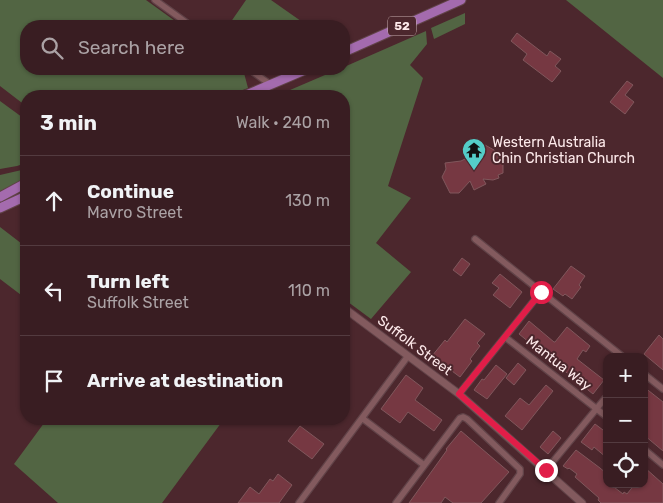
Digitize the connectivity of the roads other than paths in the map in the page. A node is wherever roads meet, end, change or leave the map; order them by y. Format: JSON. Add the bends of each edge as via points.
{"nodes":[{"id":1,"x":155,"y":0,"type":"edge"},
{"id":2,"x":461,"y":0,"type":"edge"},
{"id":3,"x":183,"y":20,"type":"edge"},
{"id":4,"x":350,"y":49,"type":"edge"},
{"id":5,"x":257,"y":75,"type":"edge"},
{"id":6,"x":294,"y":75,"type":"edge"},
{"id":7,"x":271,"y":85,"type":"junction"},
{"id":8,"x":259,"y":90,"type":"edge"},
{"id":9,"x":20,"y":187,"type":"edge"},
{"id":10,"x":0,"y":197,"type":"edge"},
{"id":11,"x":20,"y":199,"type":"edge"},
{"id":12,"x":0,"y":208,"type":"edge"},
{"id":13,"x":475,"y":239,"type":"dead end"},
{"id":14,"x":541,"y":292,"type":"junction"},
{"id":15,"x":350,"y":312,"type":"edge"},
{"id":16,"x":505,"y":337,"type":"junction"},
{"id":17,"x":618,"y":353,"type":"edge"},
{"id":18,"x":408,"y":356,"type":"junction"},
{"id":19,"x":648,"y":377,"type":"edge"},
{"id":20,"x":663,"y":389,"type":"edge"},
{"id":21,"x":459,"y":394,"type":"junction"},
{"id":22,"x":605,"y":398,"type":"edge"},
{"id":23,"x":597,"y":409,"type":"junction"},
{"id":24,"x":603,"y":414,"type":"edge"},
{"id":25,"x":362,"y":418,"type":"junction"},
{"id":26,"x":648,"y":452,"type":"edge"},
{"id":27,"x":424,"y":465,"type":"junction"},
{"id":28,"x":663,"y":465,"type":"edge"},
{"id":29,"x":546,"y":470,"type":"junction"},
{"id":30,"x":502,"y":502,"type":"edge"},
{"id":31,"x":299,"y":503,"type":"edge"},
{"id":32,"x":396,"y":503,"type":"edge"},
{"id":33,"x":582,"y":503,"type":"edge"}],
"edges":[{"from":1,"to":3,"type":"street"},
{"from":2,"to":4,"type":"main road","number":"52"},
{"from":5,"to":7,"type":"street"},
{"from":6,"to":7,"type":"main road"},
{"from":7,"to":8,"type":"main road"},
{"from":9,"to":10,"type":"main road"},
{"from":11,"to":12,"type":"main road"},
{"from":13,"to":14,"type":"street"},
{"from":14,"to":16,"type":"street"},
{"from":14,"to":17,"type":"street"},
{"from":15,"to":18,"type":"street","name":"Suffolk Street"},
{"from":16,"to":21,"type":"street"},
{"from":16,"to":23,"type":"street","name":"Mantua Way"},
{"from":18,"to":21,"type":"street","name":"Suffolk Street"},
{"from":18,"to":25,"type":"street"},
{"from":19,"to":20,"type":"street"},
{"from":21,"to":29,"type":"street","name":"Suffolk Street"},
{"from":22,"to":23,"type":"street"},
{"from":23,"to":24,"type":"street","name":"Mantua Way"},
{"from":23,"to":29,"type":"street"},
{"from":25,"to":27,"type":"street"},
{"from":25,"to":31,"type":"street"},
{"from":26,"to":28,"type":"street"},
{"from":27,"to":30,"type":"street","via":[[460,418],[465,418],[520,469]]},
{"from":27,"to":32,"type":"street"},
{"from":29,"to":33,"type":"street","name":"Suffolk Street"}]}
